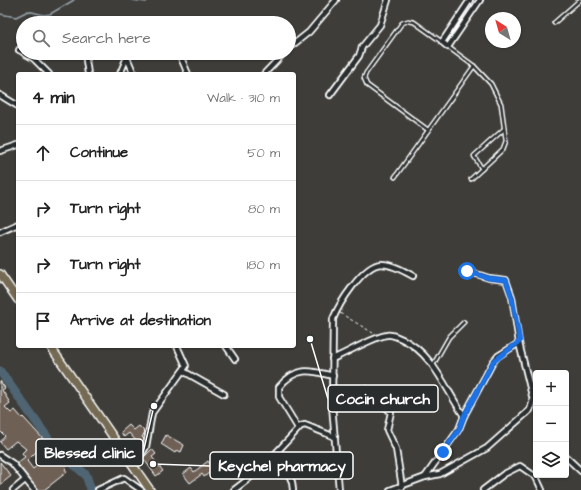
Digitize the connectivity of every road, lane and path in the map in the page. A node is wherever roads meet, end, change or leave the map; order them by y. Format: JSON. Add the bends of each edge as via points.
{"nodes":[{"id":1,"x":336,"y":0,"type":"edge"},
{"id":2,"x":388,"y":0,"type":"edge"},
{"id":3,"x":470,"y":0,"type":"edge"},
{"id":4,"x":480,"y":0,"type":"edge"},
{"id":5,"x":580,"y":0,"type":"edge"},
{"id":6,"x":554,"y":22,"type":"dead end"},
{"id":7,"x":442,"y":42,"type":"junction"},
{"id":8,"x":296,"y":43,"type":"edge"},
{"id":9,"x":448,"y":46,"type":"junction"},
{"id":10,"x":35,"y":60,"type":"edge"},
{"id":11,"x":86,"y":60,"type":"edge"},
{"id":12,"x":124,"y":60,"type":"edge"},
{"id":13,"x":128,"y":60,"type":"edge"},
{"id":14,"x":182,"y":60,"type":"edge"},
{"id":15,"x":277,"y":60,"type":"edge"},
{"id":16,"x":474,"y":66,"type":"junction"},
{"id":17,"x":46,"y":72,"type":"edge"},
{"id":18,"x":88,"y":72,"type":"edge"},
{"id":19,"x":121,"y":72,"type":"edge"},
{"id":20,"x":133,"y":72,"type":"edge"},
{"id":21,"x":187,"y":72,"type":"edge"},
{"id":22,"x":266,"y":72,"type":"edge"},
{"id":23,"x":0,"y":95,"type":"edge"},
{"id":24,"x":330,"y":95,"type":"dead end"},
{"id":25,"x":16,"y":105,"type":"edge"},
{"id":26,"x":504,"y":129,"type":"junction"},
{"id":27,"x":428,"y":130,"type":"junction"},
{"id":28,"x":16,"y":146,"type":"edge"},
{"id":29,"x":0,"y":150,"type":"edge"},
{"id":30,"x":482,"y":169,"type":"junction"},
{"id":31,"x":395,"y":177,"type":"dead end"},
{"id":32,"x":471,"y":179,"type":"dead end"},
{"id":33,"x":16,"y":225,"type":"edge"},
{"id":34,"x":0,"y":232,"type":"edge"},
{"id":35,"x":467,"y":271,"type":"dead end"},
{"id":36,"x":0,"y":274,"type":"edge"},
{"id":37,"x":413,"y":276,"type":"dead end"},
{"id":38,"x":16,"y":297,"type":"edge"},
{"id":39,"x":336,"y":310,"type":"junction"},
{"id":40,"x":464,"y":322,"type":"dead end"},
{"id":41,"x":379,"y":337,"type":"junction"},
{"id":42,"x":519,"y":343,"type":"junction"},
{"id":43,"x":51,"y":348,"type":"edge"},
{"id":44,"x":178,"y":348,"type":"edge"},
{"id":45,"x":227,"y":348,"type":"edge"},
{"id":46,"x":235,"y":359,"type":"dead end"},
{"id":47,"x":332,"y":359,"type":"junction"},
{"id":48,"x":433,"y":366,"type":"junction"},
{"id":49,"x":183,"y":371,"type":"junction"},
{"id":50,"x":333,"y":376,"type":"junction"},
{"id":51,"x":365,"y":389,"type":"dead end"},
{"id":52,"x":224,"y":394,"type":"dead end"},
{"id":53,"x":533,"y":396,"type":"edge"},
{"id":54,"x":533,"y":402,"type":"edge"},
{"id":55,"x":464,"y":416,"type":"junction"},
{"id":56,"x":298,"y":428,"type":"junction"},
{"id":57,"x":335,"y":437,"type":"junction"},
{"id":58,"x":279,"y":451,"type":"junction"},
{"id":59,"x":0,"y":454,"type":"edge"},
{"id":60,"x":569,"y":460,"type":"edge"},
{"id":61,"x":133,"y":467,"type":"junction"},
{"id":62,"x":581,"y":471,"type":"edge"},
{"id":63,"x":425,"y":477,"type":"junction"},
{"id":64,"x":25,"y":480,"type":"junction"},
{"id":65,"x":402,"y":487,"type":"junction"},
{"id":66,"x":13,"y":490,"type":"edge"},
{"id":67,"x":34,"y":490,"type":"edge"},
{"id":68,"x":96,"y":490,"type":"edge"},
{"id":69,"x":141,"y":490,"type":"edge"},
{"id":70,"x":150,"y":490,"type":"edge"},
{"id":71,"x":234,"y":490,"type":"edge"},
{"id":72,"x":293,"y":490,"type":"edge"},
{"id":73,"x":339,"y":490,"type":"edge"},
{"id":74,"x":390,"y":490,"type":"edge"},
{"id":75,"x":483,"y":490,"type":"edge"},
{"id":76,"x":542,"y":490,"type":"edge"}],
"edges":[{"from":1,"to":8,"type":"street","via":[[310,32]]},
{"from":2,"to":24,"type":"street","via":[[380,25]]},
{"from":3,"to":7,"type":"street"},
{"from":4,"to":9,"type":"street"},
{"from":5,"to":6,"type":"lane"},
{"from":7,"to":9,"type":"street"},
{"from":7,"to":27,"type":"lane","via":[[408,20],[402,23],[364,78],[367,85]]},
{"from":9,"to":16,"type":"lane"},
{"from":10,"to":17,"type":"street"},
{"from":11,"to":18,"type":"street"},
{"from":12,"to":19,"type":"street"},
{"from":13,"to":20,"type":"street"},
{"from":14,"to":21,"type":"street"},
{"from":15,"to":22,"type":"street"},
{"from":16,"to":26,"type":"lane","via":[[494,88],[501,104]]},
{"from":16,"to":27,"type":"lane"},
{"from":23,"to":25,"type":"street"},
{"from":26,"to":30,"type":"lane","via":[[506,145]]},
{"from":26,"to":30,"type":"lane","via":[[474,156]]},
{"from":27,"to":31,"type":"lane"},
{"from":28,"to":29,"type":"street"},
{"from":30,"to":32,"type":"lane"},
{"from":33,"to":34,"type":"street"},
{"from":35,"to":42,"type":"street","via":[[488,278],[506,280],[512,298]]},
{"from":36,"to":38,"type":"main road"},
{"from":37,"to":39,"type":"street","via":[[399,268],[381,264],[371,268],[355,284]]},
{"from":39,"to":41,"type":"path"},
{"from":39,"to":47,"type":"street","via":[[333,319]]},
{"from":40,"to":48,"type":"lane","via":[[449,337]]},
{"from":41,"to":47,"type":"street"},
{"from":41,"to":48,"type":"street","via":[[389,335],[408,342]]},
{"from":42,"to":53,"type":"street"},
{"from":42,"to":55,"type":"street","via":[[493,362]]},
{"from":43,"to":61,"type":"main road"},
{"from":44,"to":49,"type":"street","via":[[186,366]]},
{"from":45,"to":46,"type":"street"},
{"from":47,"to":50,"type":"street"},
{"from":48,"to":55,"type":"street"},
{"from":49,"to":52,"type":"street"},
{"from":49,"to":61,"type":"street","via":[[152,412],[146,447]]},
{"from":50,"to":56,"type":"street","via":[[312,371],[299,372],[291,375],[279,387],[279,397]]},
{"from":50,"to":57,"type":"street"},
{"from":51,"to":65,"type":"street","via":[[391,412],[387,430],[396,449]]},
{"from":54,"to":63,"type":"street","via":[[530,410],[487,448],[440,474]]},
{"from":55,"to":63,"type":"street","via":[[459,430]]},
{"from":56,"to":57,"type":"street","via":[[305,425]]},
{"from":56,"to":58,"type":"street"},
{"from":57,"to":73,"type":"street"},
{"from":58,"to":71,"type":"street"},
{"from":58,"to":72,"type":"street"},
{"from":59,"to":64,"type":"street","via":[[12,463]]},
{"from":60,"to":62,"type":"street"},
{"from":61,"to":70,"type":"main road"},
{"from":63,"to":65,"type":"street"},
{"from":64,"to":66,"type":"street"},
{"from":64,"to":67,"type":"street"},
{"from":65,"to":74,"type":"street"},
{"from":68,"to":69,"type":"street","via":[[124,478]]},
{"from":75,"to":76,"type":"street","via":[[520,466],[536,477]]}]}
